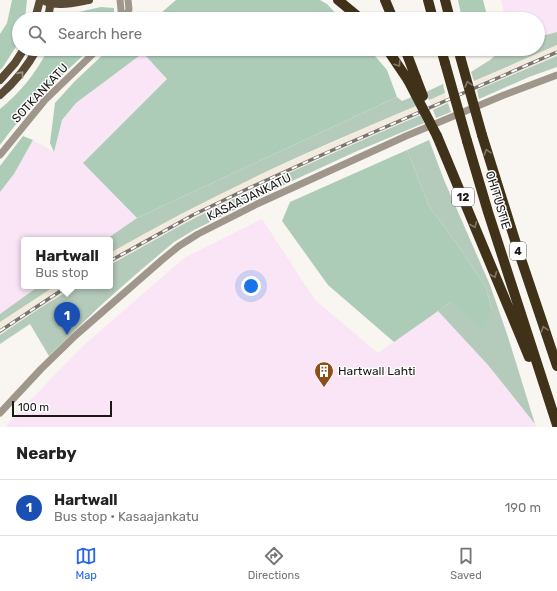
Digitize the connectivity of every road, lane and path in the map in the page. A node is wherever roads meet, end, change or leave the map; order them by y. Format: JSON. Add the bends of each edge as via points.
{"nodes":[{"id":1,"x":40,"y":0,"type":"edge"},
{"id":2,"x":88,"y":0,"type":"edge"},
{"id":3,"x":120,"y":0,"type":"edge"},
{"id":4,"x":128,"y":0,"type":"edge"},
{"id":5,"x":338,"y":0,"type":"edge"},
{"id":6,"x":385,"y":0,"type":"edge"},
{"id":7,"x":428,"y":0,"type":"edge"},
{"id":8,"x":445,"y":0,"type":"edge"},
{"id":9,"x":48,"y":1,"type":"edge"},
{"id":10,"x":37,"y":12,"type":"edge"},
{"id":11,"x":48,"y":12,"type":"edge"},
{"id":12,"x":121,"y":12,"type":"edge"},
{"id":13,"x":128,"y":12,"type":"edge"},
{"id":14,"x":353,"y":12,"type":"edge"},
{"id":15,"x":390,"y":12,"type":"edge"},
{"id":16,"x":432,"y":12,"type":"edge"},
{"id":17,"x":448,"y":12,"type":"edge"},
{"id":18,"x":20,"y":56,"type":"edge"},
{"id":19,"x":33,"y":56,"type":"edge"},
{"id":20,"x":91,"y":56,"type":"edge"},
{"id":21,"x":393,"y":56,"type":"edge"},
{"id":22,"x":406,"y":56,"type":"edge"},
{"id":23,"x":443,"y":56,"type":"edge"},
{"id":24,"x":460,"y":56,"type":"edge"},
{"id":25,"x":557,"y":75,"type":"edge"},
{"id":26,"x":412,"y":79,"type":"junction"},
{"id":27,"x":0,"y":80,"type":"edge"},
{"id":28,"x":0,"y":95,"type":"edge"},
{"id":29,"x":0,"y":155,"type":"edge"},
{"id":30,"x":557,"y":366,"type":"edge"},
{"id":31,"x":551,"y":408,"type":"junction"},
{"id":32,"x":0,"y":413,"type":"edge"},
{"id":33,"x":557,"y":425,"type":"edge"}],
"edges":[{"from":1,"to":10,"type":"main road"},
{"from":2,"to":9,"type":"main road","via":[[72,3]]},
{"from":3,"to":12,"type":"street"},
{"from":4,"to":13,"type":"street"},
{"from":5,"to":14,"type":"highway"},
{"from":6,"to":15,"type":"highway"},
{"from":7,"to":16,"type":"highway"},
{"from":8,"to":17,"type":"highway"},
{"from":9,"to":11,"type":"main road"},
{"from":18,"to":27,"type":"main road"},
{"from":28,"to":19,"type":"main road","one_way":true,"via":[[20,76]]},
{"from":20,"to":29,"type":"street","name":"SOTKANKATU","via":[[45,100]]},
{"from":21,"to":26,"type":"highway","one_way":true},
{"from":22,"to":26,"type":"highway","number":"12"},
{"from":23,"to":31,"type":"highway","name":"OHITUSTIE","number":"4","bridge":true,"via":[[488,212]]},
{"from":30,"to":24,"type":"highway","name":"OHITUSTIE","number":"4","one_way":true,"bridge":true,"via":[[518,250]]},
{"from":25,"to":32,"type":"street","name":"KASAAJANKATU","via":[[406,136],[198,234],[163,259],[76,335]]},
{"from":26,"to":31,"type":"highway","number":"12","one_way":true,"bridge":true},
{"from":31,"to":33,"type":"highway","name":"OHITUSTIE","number":"4"}]}
